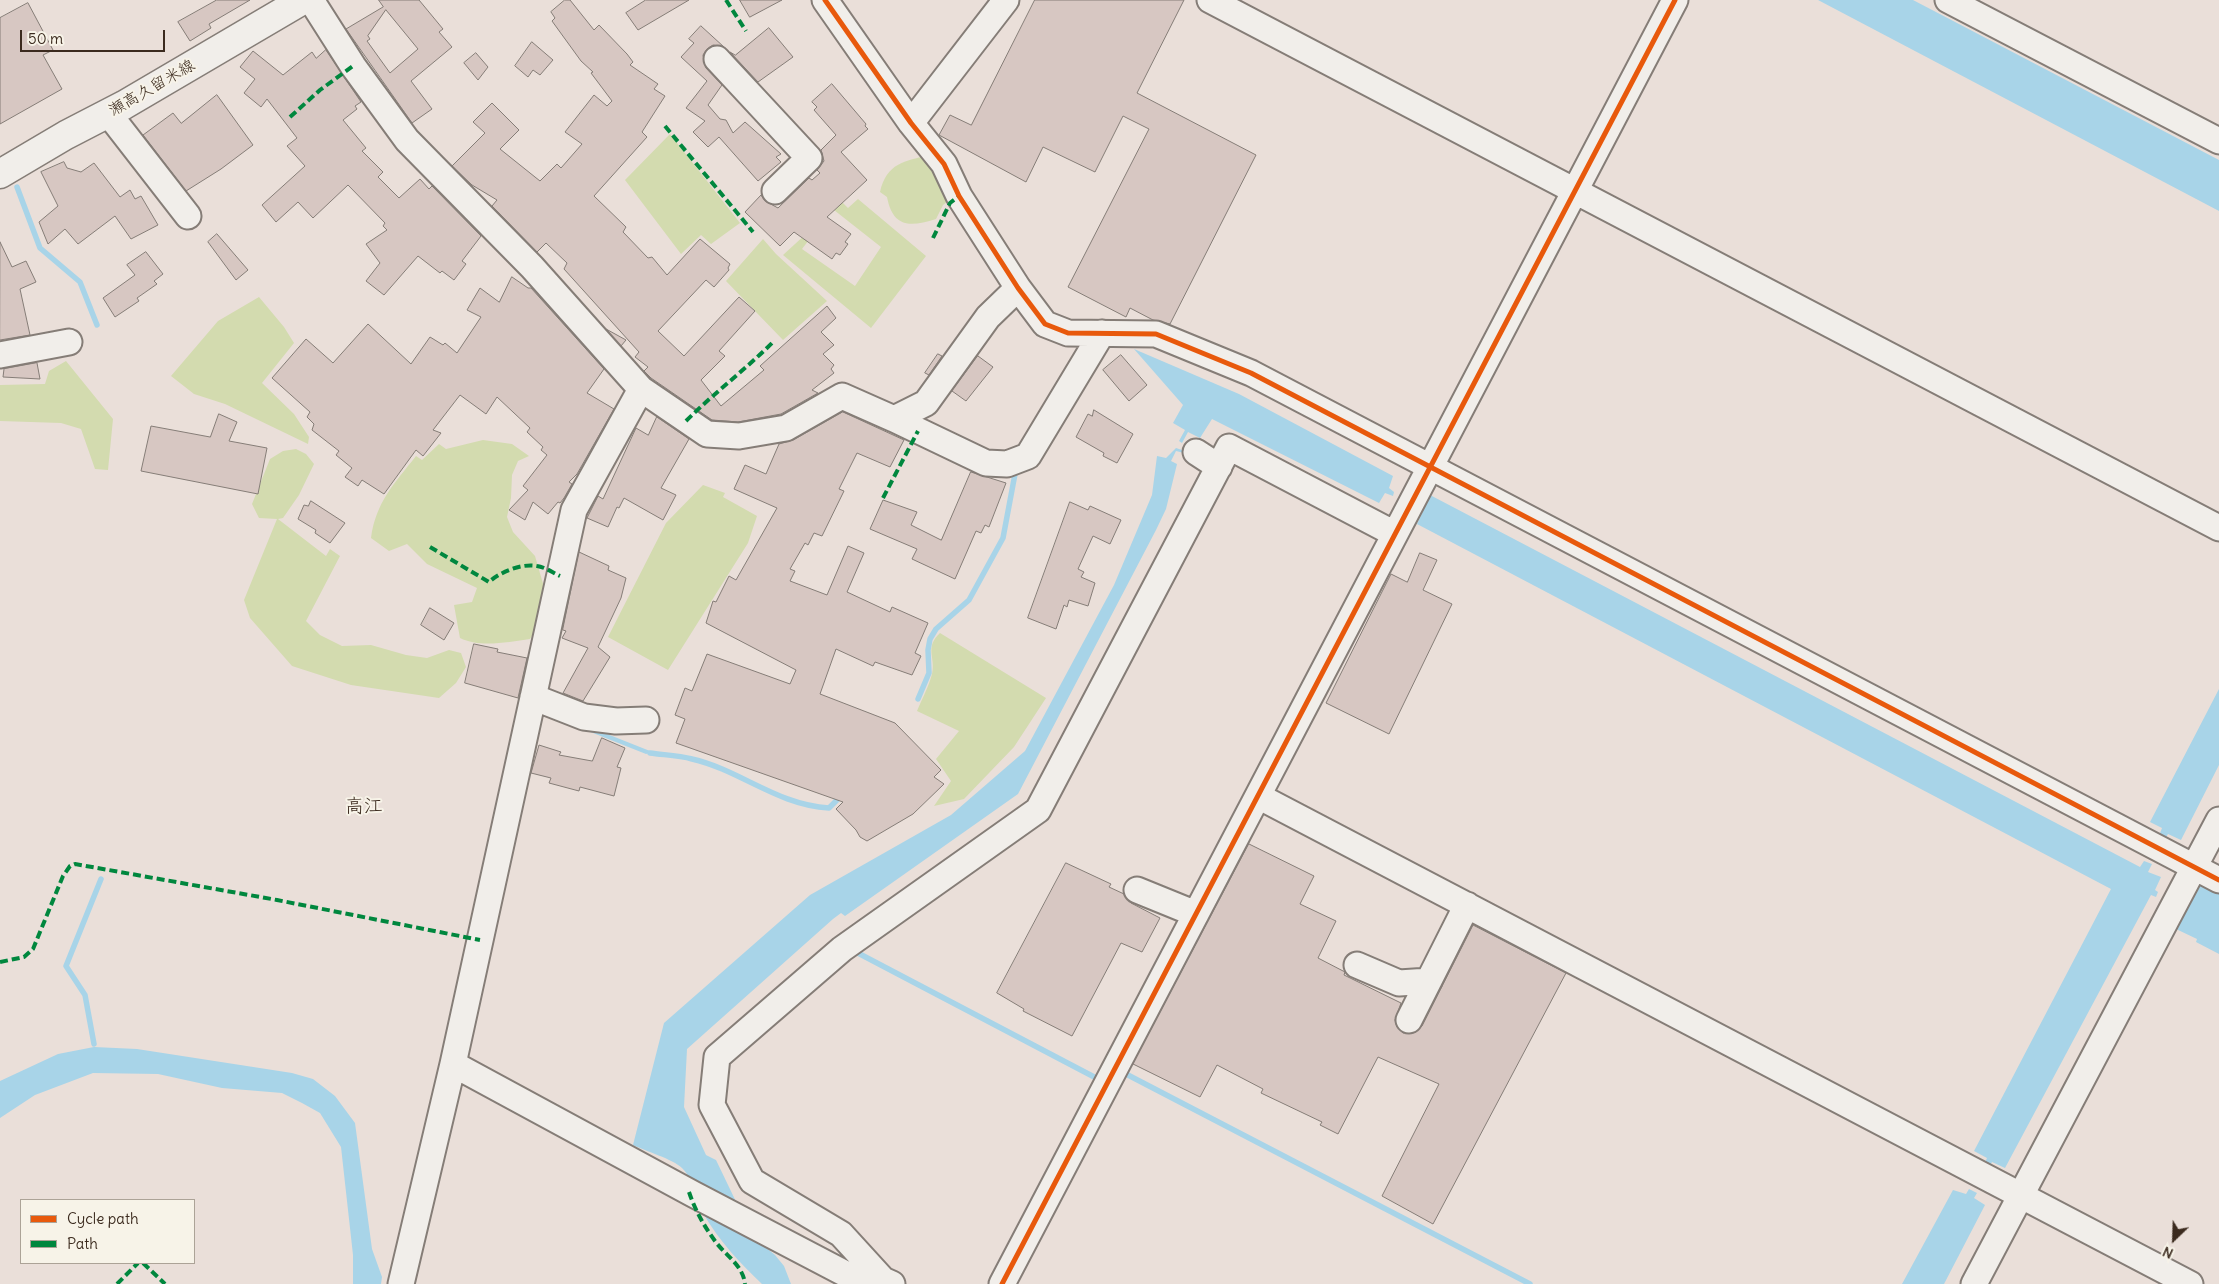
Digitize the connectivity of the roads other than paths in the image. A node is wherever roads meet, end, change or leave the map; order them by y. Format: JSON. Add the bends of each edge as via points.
{"nodes":[{"id":1,"x":303,"y":0,"type":"edge"},
{"id":2,"x":311,"y":0,"type":"edge"},
{"id":3,"x":825,"y":0,"type":"edge"},
{"id":4,"x":1006,"y":0,"type":"edge"},
{"id":5,"x":1210,"y":0,"type":"edge"},
{"id":6,"x":1675,"y":0,"type":"edge"},
{"id":7,"x":1948,"y":0,"type":"edge"},
{"id":8,"x":717,"y":59,"type":"dead end"},
{"id":9,"x":108,"y":114,"type":"junction"},
{"id":10,"x":912,"y":123,"type":"junction"},
{"id":11,"x":2219,"y":141,"type":"edge"},
{"id":12,"x":0,"y":174,"type":"edge"},
{"id":13,"x":775,"y":191,"type":"dead end"},
{"id":14,"x":1573,"y":191,"type":"junction"},
{"id":15,"x":188,"y":216,"type":"dead end"},
{"id":16,"x":1018,"y":288,"type":"junction"},
{"id":17,"x":1102,"y":333,"type":"junction"},
{"id":18,"x":69,"y":342,"type":"dead end"},
{"id":19,"x":0,"y":355,"type":"edge"},
{"id":20,"x":642,"y":389,"type":"junction"},
{"id":21,"x":894,"y":419,"type":"junction"},
{"id":22,"x":1196,"y":452,"type":"dead end"},
{"id":23,"x":1219,"y":466,"type":"junction"},
{"id":24,"x":1429,"y":466,"type":"junction"},
{"id":25,"x":2219,"y":528,"type":"edge"},
{"id":26,"x":1393,"y":533,"type":"junction"},
{"id":27,"x":533,"y":697,"type":"junction"},
{"id":28,"x":646,"y":720,"type":"dead end"},
{"id":29,"x":1258,"y":796,"type":"junction"},
{"id":30,"x":2219,"y":820,"type":"edge"},
{"id":31,"x":2194,"y":868,"type":"junction"},
{"id":32,"x":2219,"y":880,"type":"edge"},
{"id":33,"x":1136,"y":890,"type":"dead end"},
{"id":34,"x":1467,"y":905,"type":"junction"},
{"id":35,"x":1196,"y":914,"type":"junction"},
{"id":36,"x":1357,"y":964,"type":"dead end"},
{"id":37,"x":1429,"y":981,"type":"junction"},
{"id":38,"x":1409,"y":1020,"type":"dead end"},
{"id":39,"x":454,"y":1064,"type":"junction"},
{"id":40,"x":2013,"y":1192,"type":"junction"},
{"id":41,"x":401,"y":1284,"type":"edge"},
{"id":42,"x":865,"y":1284,"type":"edge"},
{"id":43,"x":892,"y":1284,"type":"edge"},
{"id":44,"x":1002,"y":1284,"type":"edge"},
{"id":45,"x":1974,"y":1284,"type":"edge"},
{"id":46,"x":2190,"y":1284,"type":"edge"}],
"edges":[{"from":1,"to":9,"type":"main road","name":"瀬高久留米線"},
{"from":2,"to":20,"type":"street","via":[[353,66],[407,140],[532,268]]},
{"from":3,"to":10,"type":"street"},
{"from":4,"to":10,"type":"street"},
{"from":5,"to":14,"type":"street"},
{"from":6,"to":14,"type":"street"},
{"from":7,"to":11,"type":"street"},
{"from":8,"to":13,"type":"street","via":[[809,158]]},
{"from":9,"to":12,"type":"main road","name":"瀬高久留米線"},
{"from":9,"to":15,"type":"street"},
{"from":10,"to":16,"type":"street","via":[[944,164],[959,196]]},
{"from":14,"to":24,"type":"street"},
{"from":14,"to":25,"type":"street"},
{"from":16,"to":17,"type":"street","via":[[1045,324],[1068,333]]},
{"from":16,"to":21,"type":"street","via":[[988,317],[926,403]]},
{"from":17,"to":21,"type":"street","via":[[1028,456],[1007,464],[986,463]]},
{"from":17,"to":24,"type":"street","via":[[1156,334],[1251,373]]},
{"from":18,"to":19,"type":"street"},
{"from":20,"to":21,"type":"street","via":[[707,434],[739,436],[786,428],[842,396]]},
{"from":20,"to":27,"type":"street","via":[[574,510]]},
{"from":22,"to":23,"type":"street"},
{"from":23,"to":26,"type":"street","via":[[1229,447]]},
{"from":23,"to":43,"type":"street","via":[[1038,810],[842,949],[717,1057],[712,1105],[752,1181],[841,1234],[883,1280]]},
{"from":24,"to":26,"type":"street"},
{"from":24,"to":31,"type":"street"},
{"from":26,"to":29,"type":"street"},
{"from":27,"to":28,"type":"street","via":[[584,717]]},
{"from":27,"to":39,"type":"street"},
{"from":29,"to":34,"type":"street"},
{"from":29,"to":35,"type":"street"},
{"from":30,"to":31,"type":"street"},
{"from":31,"to":32,"type":"street"},
{"from":31,"to":40,"type":"street"},
{"from":33,"to":35,"type":"street"},
{"from":34,"to":37,"type":"street"},
{"from":34,"to":40,"type":"street"},
{"from":35,"to":44,"type":"street"},
{"from":36,"to":37,"type":"street","via":[[1399,983]]},
{"from":37,"to":38,"type":"street"},
{"from":39,"to":41,"type":"street"},
{"from":39,"to":42,"type":"street"},
{"from":40,"to":45,"type":"street"},
{"from":40,"to":46,"type":"street"}]}
